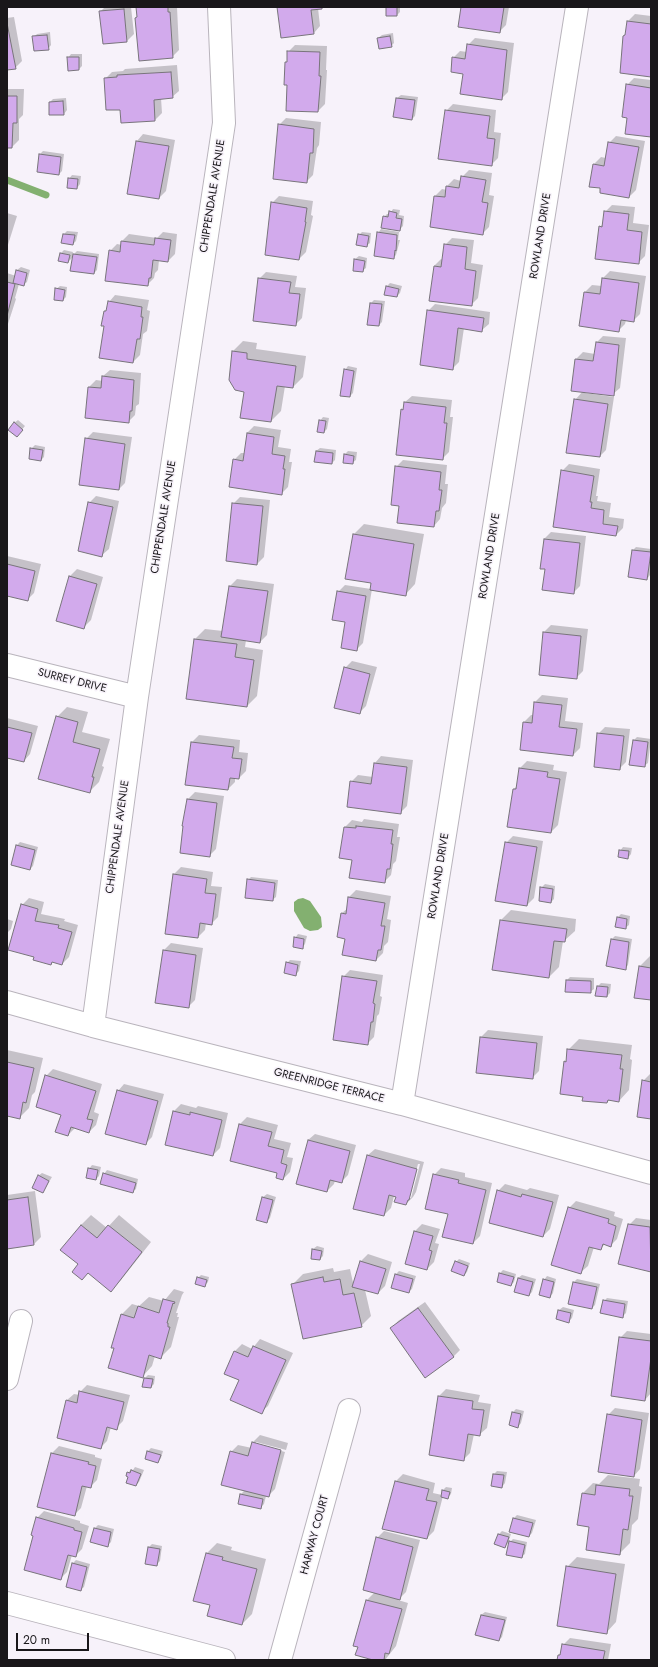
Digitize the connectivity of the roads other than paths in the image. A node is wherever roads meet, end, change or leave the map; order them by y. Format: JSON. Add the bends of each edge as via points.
{"nodes":[{"id":1,"x":219,"y":7,"type":"edge"},
{"id":2,"x":577,"y":7,"type":"edge"},
{"id":3,"x":7,"y":665,"type":"edge"},
{"id":4,"x":137,"y":698,"type":"junction"},
{"id":5,"x":7,"y":1002,"type":"edge"},
{"id":6,"x":93,"y":1026,"type":"junction"},
{"id":7,"x":402,"y":1104,"type":"junction"},
{"id":8,"x":651,"y":1173,"type":"edge"},
{"id":9,"x":21,"y":1321,"type":"dead end"},
{"id":10,"x":7,"y":1379,"type":"edge"},
{"id":11,"x":349,"y":1410,"type":"dead end"},
{"id":12,"x":7,"y":1603,"type":"edge"},
{"id":13,"x":224,"y":1660,"type":"edge"},
{"id":14,"x":280,"y":1660,"type":"edge"}],
"edges":[{"from":1,"to":4,"type":"street","name":"CHIPPENDALE AVENUE","via":[[224,123]]},
{"from":2,"to":7,"type":"street","name":"ROWLAND DRIVE"},
{"from":3,"to":4,"type":"street","name":"SURREY DRIVE"},
{"from":4,"to":6,"type":"street","name":"CHIPPENDALE AVENUE"},
{"from":5,"to":6,"type":"street","name":"GREENRIDGE TERRACE"},
{"from":6,"to":7,"type":"street","name":"GREENRIDGE TERRACE"},
{"from":7,"to":8,"type":"street","name":"GREENRIDGE TERRACE"},
{"from":9,"to":10,"type":"street"},
{"from":11,"to":14,"type":"street","name":"HARWAY COURT"},
{"from":12,"to":13,"type":"street"}]}
